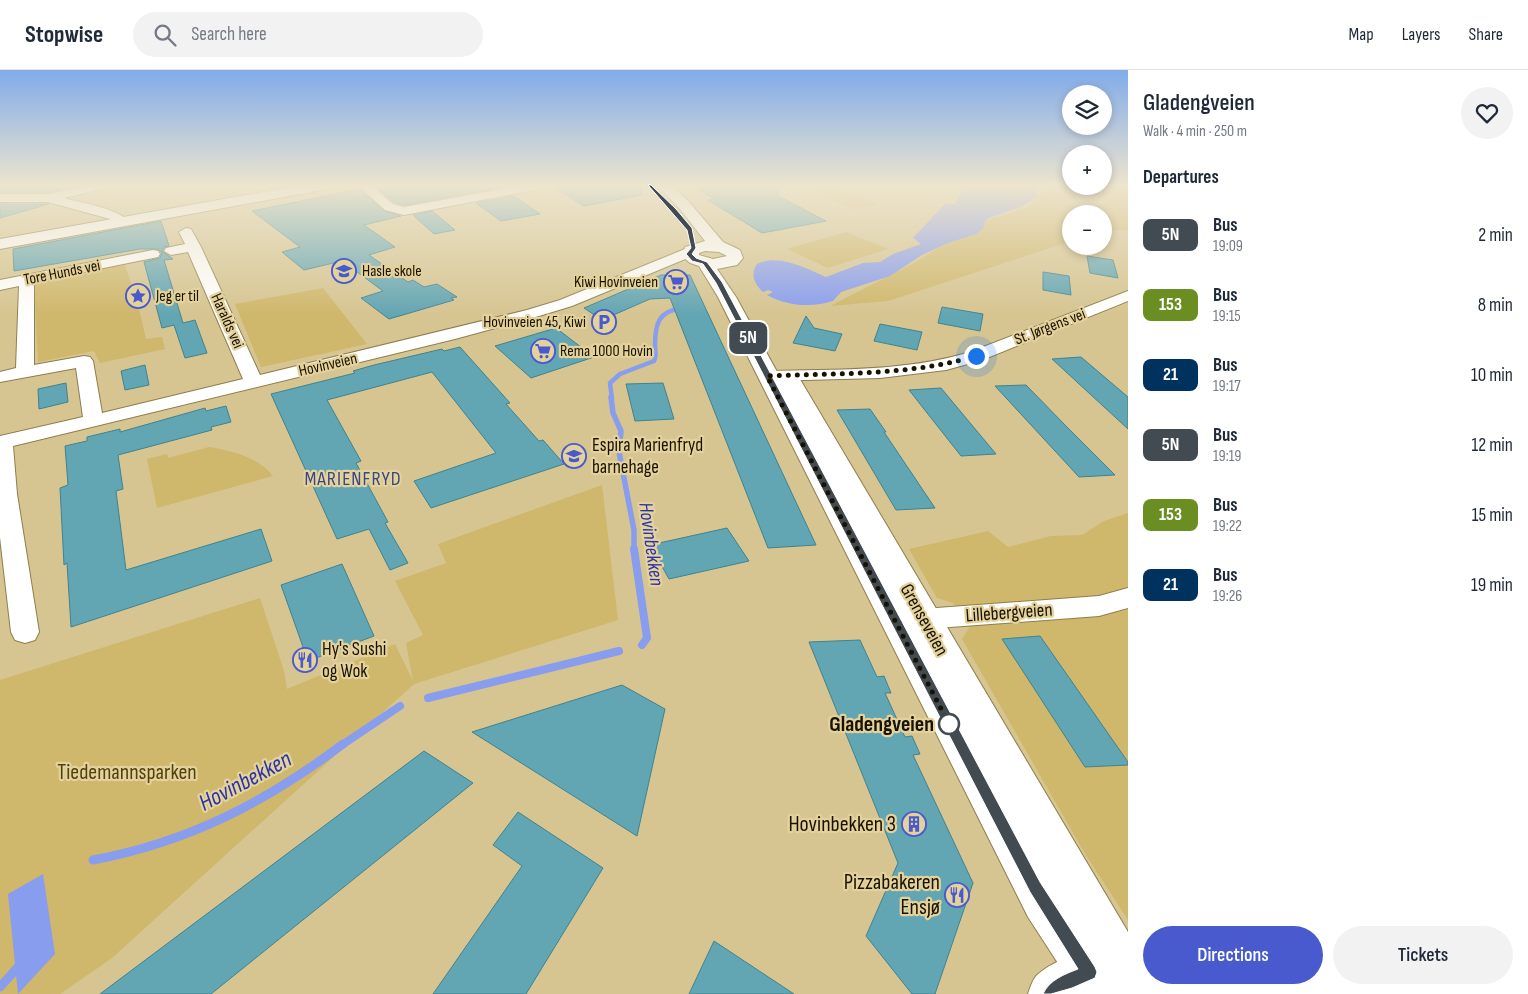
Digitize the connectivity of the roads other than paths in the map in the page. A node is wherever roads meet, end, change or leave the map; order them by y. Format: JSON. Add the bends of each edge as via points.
{"nodes":[{"id":1,"x":83,"y":229,"type":"edge"},
{"id":2,"x":689,"y":229,"type":"edge"},
{"id":3,"x":704,"y":229,"type":"edge"},
{"id":4,"x":186,"y":232,"type":"dead end"},
{"id":5,"x":0,"y":244,"type":"edge"},
{"id":6,"x":718,"y":246,"type":"junction"},
{"id":7,"x":194,"y":247,"type":"junction"},
{"id":8,"x":171,"y":251,"type":"dead end"},
{"id":9,"x":153,"y":254,"type":"dead end"},
{"id":10,"x":697,"y":256,"type":"junction"},
{"id":11,"x":731,"y":262,"type":"junction"},
{"id":12,"x":27,"y":280,"type":"junction"},
{"id":13,"x":0,"y":285,"type":"edge"},
{"id":14,"x":1127,"y":298,"type":"edge"},
{"id":15,"x":25,"y":372,"type":"junction"},
{"id":16,"x":777,"y":375,"type":"junction"},
{"id":17,"x":0,"y":377,"type":"edge"},
{"id":18,"x":254,"y":382,"type":"junction"},
{"id":19,"x":93,"y":421,"type":"junction"},
{"id":20,"x":1,"y":443,"type":"edge"},
{"id":21,"x":1128,"y":598,"type":"edge"},
{"id":22,"x":907,"y":615,"type":"junction"},
{"id":23,"x":26,"y":632,"type":"dead end"},
{"id":24,"x":1112,"y":981,"type":"edge"},
{"id":25,"x":1051,"y":994,"type":"edge"}],
"edges":[{"from":1,"to":5,"type":"main road"},
{"from":2,"to":10,"type":"main road","name":"Grenseveien"},
{"from":3,"to":6,"type":"main road"},
{"from":4,"to":7,"type":"street","name":"Haralds vei"},
{"from":6,"to":10,"type":"main road"},
{"from":6,"to":11,"type":"main road","via":[[734,253],[735,258]]},
{"from":7,"to":8,"type":"street"},
{"from":7,"to":18,"type":"street","name":"Haralds vei"},
{"from":9,"to":12,"type":"street","name":"Tore Hunds vei"},
{"from":10,"to":11,"type":"main road","via":[[719,264]]},
{"from":10,"to":16,"type":"main road","name":"Grenseveien","via":[[719,282]]},
{"from":10,"to":18,"type":"street","name":"Hovinveien","via":[[650,268],[566,303],[533,313]]},
{"from":11,"to":16,"type":"main road","name":"Grenseveien","via":[[734,282]]},
{"from":12,"to":13,"type":"street","name":"Tore Hunds vei"},
{"from":12,"to":15,"type":"street"},
{"from":14,"to":16,"type":"street","name":"St. Jørgens vei","via":[[946,365],[880,373]]},
{"from":15,"to":17,"type":"street"},
{"from":15,"to":19,"type":"street","via":[[84,361]]},
{"from":16,"to":22,"type":"main road","name":"Grenseveien"},
{"from":18,"to":19,"type":"street","name":"Hovinveien"},
{"from":19,"to":20,"type":"street","name":"Hovinveien"},
{"from":20,"to":23,"type":"street"},
{"from":21,"to":22,"type":"street","name":"Lillebergveien","via":[[1099,606],[1004,613]]},
{"from":22,"to":24,"type":"main road","name":"Grenseveien","via":[[1039,894]]},
{"from":24,"to":25,"type":"main road","via":[[1066,982]]}]}
